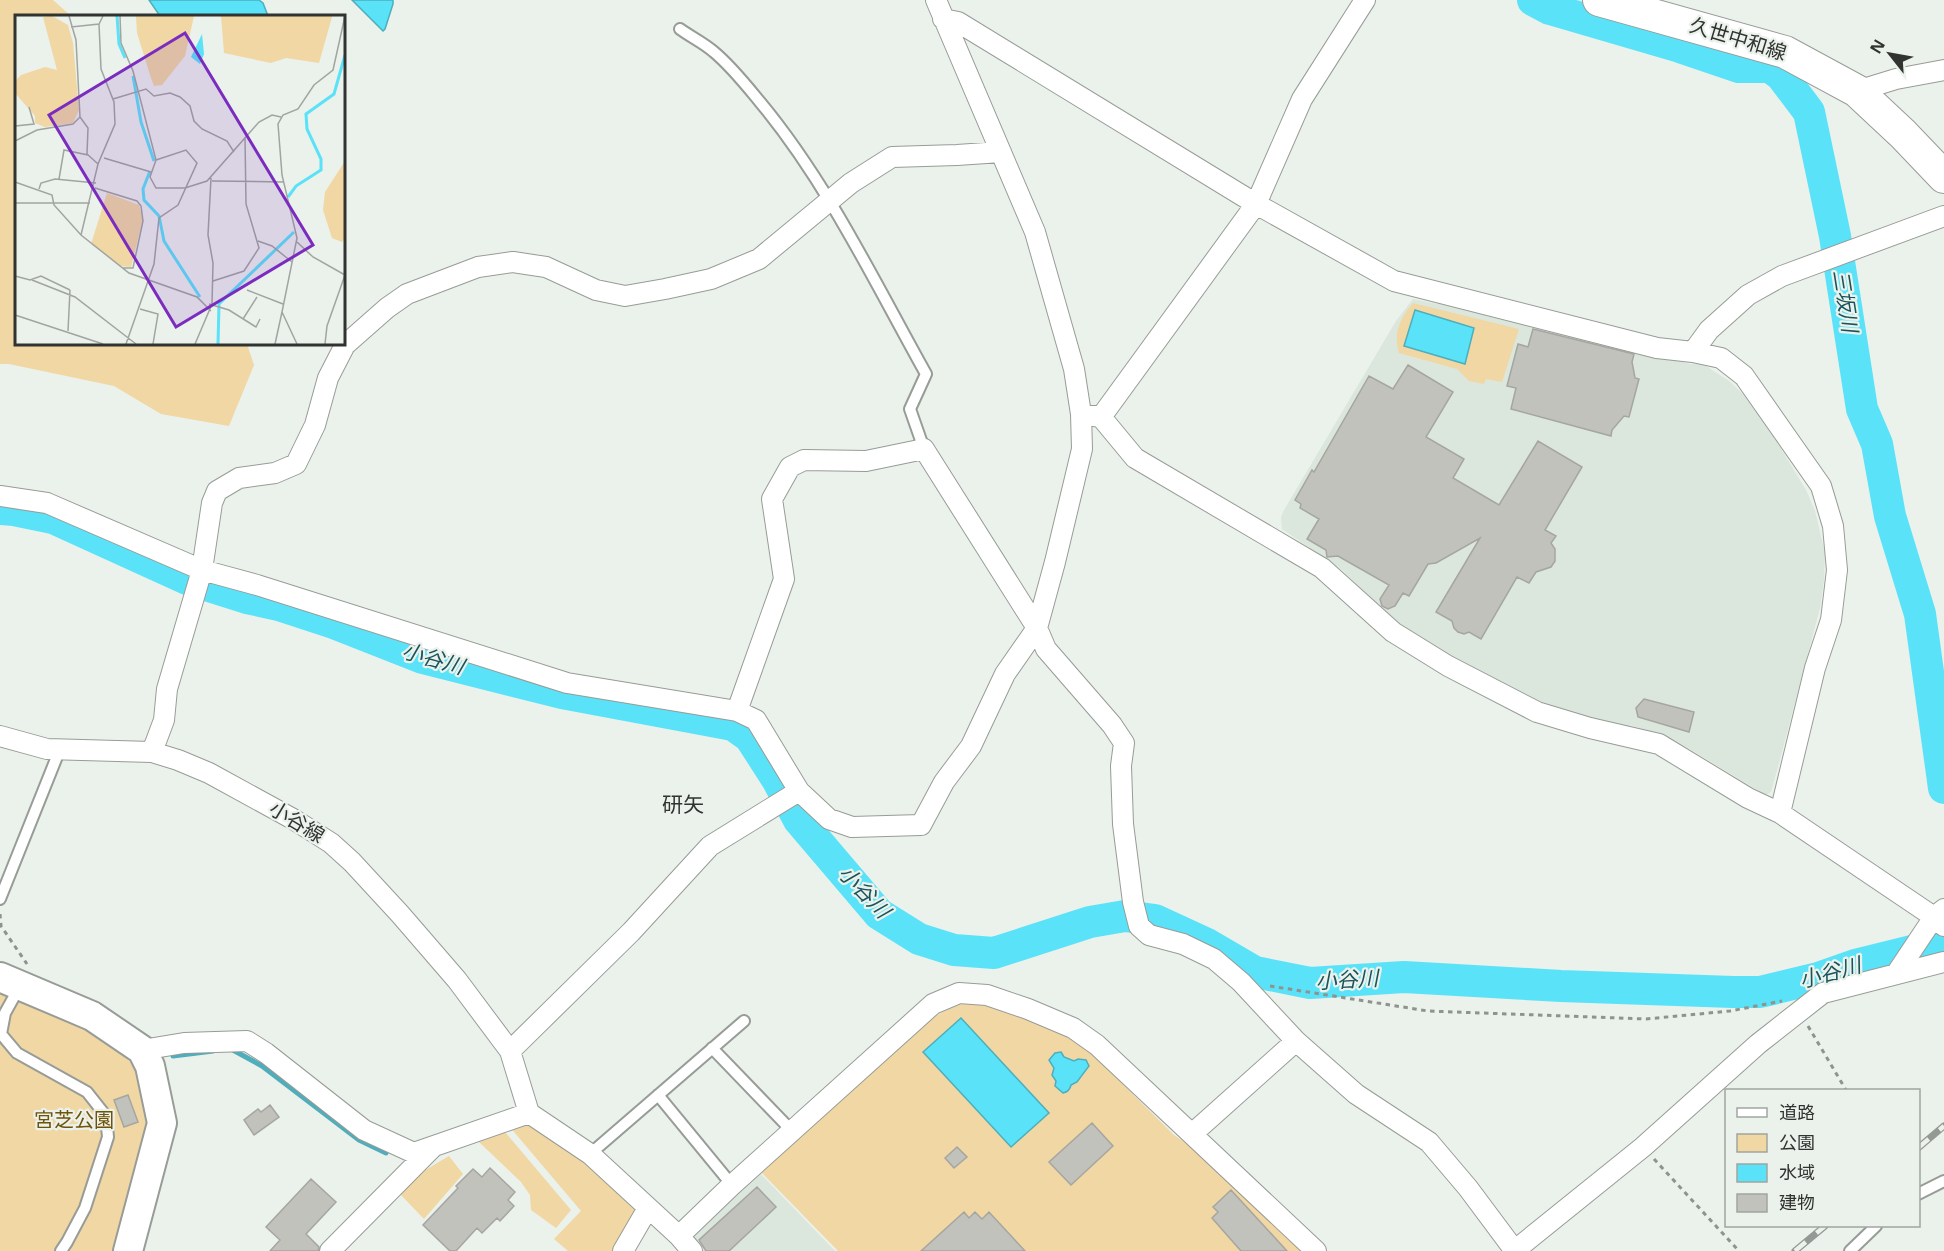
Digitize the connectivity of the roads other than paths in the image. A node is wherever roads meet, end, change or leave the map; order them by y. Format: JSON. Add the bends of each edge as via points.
{"nodes":[{"id":1,"x":936,"y":0,"type":"edge"},
{"id":2,"x":1365,"y":0,"type":"edge"},
{"id":3,"x":1599,"y":0,"type":"edge"},
{"id":4,"x":942,"y":19,"type":"junction"},
{"id":5,"x":680,"y":29,"type":"dead end"},
{"id":6,"x":1944,"y":70,"type":"edge"},
{"id":7,"x":1857,"y":91,"type":"junction"},
{"id":8,"x":1001,"y":152,"type":"junction"},
{"id":9,"x":1944,"y":177,"type":"edge"},
{"id":10,"x":829,"y":200,"type":"junction"},
{"id":11,"x":1256,"y":204,"type":"junction"},
{"id":12,"x":1944,"y":216,"type":"edge"},
{"id":13,"x":1693,"y":352,"type":"junction"},
{"id":14,"x":1081,"y":414,"type":"junction"},
{"id":15,"x":1101,"y":417,"type":"junction"},
{"id":16,"x":924,"y":449,"type":"junction"},
{"id":17,"x":0,"y":496,"type":"edge"},
{"id":18,"x":202,"y":570,"type":"junction"},
{"id":19,"x":1037,"y":628,"type":"junction"},
{"id":20,"x":737,"y":711,"type":"junction"},
{"id":21,"x":0,"y":736,"type":"edge"},
{"id":22,"x":60,"y":749,"type":"junction"},
{"id":23,"x":152,"y":752,"type":"junction"},
{"id":24,"x":800,"y":791,"type":"junction"},
{"id":25,"x":1780,"y":813,"type":"junction"},
{"id":26,"x":0,"y":899,"type":"edge"},
{"id":27,"x":1941,"y":917,"type":"edge"},
{"id":28,"x":1944,"y":962,"type":"edge"},
{"id":29,"x":1896,"y":974,"type":"junction"},
{"id":30,"x":10,"y":981,"type":"edge"},
{"id":31,"x":744,"y":1021,"type":"dead end"},
{"id":32,"x":1296,"y":1041,"type":"junction"},
{"id":33,"x":712,"y":1048,"type":"junction"},
{"id":34,"x":142,"y":1050,"type":"junction"},
{"id":35,"x":510,"y":1051,"type":"junction"},
{"id":36,"x":658,"y":1095,"type":"junction"},
{"id":37,"x":529,"y":1113,"type":"junction"},
{"id":38,"x":793,"y":1132,"type":"junction"},
{"id":39,"x":1192,"y":1134,"type":"junction"},
{"id":40,"x":433,"y":1146,"type":"junction"},
{"id":41,"x":591,"y":1154,"type":"junction"},
{"id":42,"x":1944,"y":1181,"type":"edge"},
{"id":43,"x":732,"y":1185,"type":"junction"},
{"id":44,"x":1920,"y":1193,"type":"edge"},
{"id":45,"x":648,"y":1208,"type":"junction"},
{"id":46,"x":1875,"y":1227,"type":"edge"},
{"id":47,"x":679,"y":1236,"type":"junction"},
{"id":48,"x":61,"y":1251,"type":"edge"},
{"id":49,"x":128,"y":1251,"type":"edge"},
{"id":50,"x":330,"y":1251,"type":"edge"},
{"id":51,"x":624,"y":1251,"type":"edge"},
{"id":52,"x":693,"y":1251,"type":"edge"},
{"id":53,"x":1316,"y":1251,"type":"edge"},
{"id":54,"x":1515,"y":1251,"type":"edge"},
{"id":55,"x":1850,"y":1251,"type":"edge"}],
"edges":[{"from":1,"to":4,"type":"street"},
{"from":2,"to":11,"type":"street","via":[[1302,99]]},
{"from":3,"to":7,"type":"main road","name":"久世中和線","via":[[1785,51]]},
{"from":4,"to":8,"type":"street"},
{"from":4,"to":11,"type":"street","via":[[958,22]]},
{"from":5,"to":10,"type":"lane","via":[[714,52],[744,82],[776,121]]},
{"from":6,"to":7,"type":"street"},
{"from":7,"to":9,"type":"main road","name":"久世中和線"},
{"from":8,"to":10,"type":"street","via":[[892,157]]},
{"from":8,"to":14,"type":"street","via":[[1035,232],[1074,369]]},
{"from":10,"to":16,"type":"lane","via":[[926,374],[910,409]]},
{"from":10,"to":18,"type":"street","via":[[759,259],[711,279],[676,287],[625,296],[596,290],[546,267],[513,262],[478,267],[407,294],[345,345],[328,378],[315,425],[296,464],[275,473],[239,478],[217,491]]},
{"from":11,"to":13,"type":"street","via":[[1394,281],[1657,348]]},
{"from":11,"to":15,"type":"street"},
{"from":12,"to":13,"type":"street","via":[[1782,276],[1748,295],[1709,330]]},
{"from":13,"to":25,"type":"street","via":[[1721,358],[1744,376],[1821,486],[1833,526],[1837,570],[1831,621],[1815,668]]},
{"from":14,"to":15,"type":"street"},
{"from":14,"to":19,"type":"street","via":[[1082,449]]},
{"from":15,"to":25,"type":"street","via":[[1136,458],[1322,568],[1393,632],[1448,666],[1537,712],[1659,744]]},
{"from":16,"to":19,"type":"street"},
{"from":16,"to":20,"type":"street","via":[[866,461],[804,460],[790,467],[772,499],[784,579]]},
{"from":17,"to":18,"type":"street","via":[[47,503]]},
{"from":18,"to":20,"type":"street","via":[[567,682]]},
{"from":18,"to":23,"type":"street","via":[[167,689],[164,720]]},
{"from":19,"to":24,"type":"street","via":[[1005,674],[971,746],[944,782],[921,825],[852,826],[829,819]]},
{"from":19,"to":32,"type":"street","via":[[1046,649],[1124,744],[1123,824],[1139,926],[1149,935],[1183,944],[1214,959]]},
{"from":20,"to":24,"type":"street","via":[[756,720]]},
{"from":21,"to":22,"type":"street","name":"小谷線"},
{"from":22,"to":23,"type":"street","name":"小谷線"},
{"from":22,"to":26,"type":"lane"},
{"from":23,"to":35,"type":"street","name":"小谷線","via":[[209,773],[331,843],[457,980]]},
{"from":24,"to":35,"type":"street","via":[[710,846],[631,932]]},
{"from":25,"to":27,"type":"street"},
{"from":27,"to":29,"type":"street"},
{"from":28,"to":29,"type":"street"},
{"from":29,"to":54,"type":"street","via":[[1823,993],[1794,1005],[1758,1044],[1643,1147]]},
{"from":30,"to":34,"type":"street","via":[[92,1016]]},
{"from":30,"to":48,"type":"lane","via":[[1,1034],[17,1053],[87,1092],[106,1116],[108,1137],[85,1208]]},
{"from":31,"to":33,"type":"lane"},
{"from":32,"to":39,"type":"street"},
{"from":32,"to":54,"type":"street","via":[[1356,1094],[1429,1142]]},
{"from":33,"to":36,"type":"lane"},
{"from":33,"to":38,"type":"lane"},
{"from":34,"to":40,"type":"street","via":[[184,1043],[247,1041],[364,1130],[414,1153]]},
{"from":34,"to":49,"type":"street","via":[[150,1066],[162,1123]]},
{"from":35,"to":37,"type":"street","name":"小谷線"},
{"from":36,"to":41,"type":"lane"},
{"from":36,"to":43,"type":"lane"},
{"from":37,"to":40,"type":"street"},
{"from":37,"to":41,"type":"street"},
{"from":38,"to":39,"type":"street","via":[[933,1004],[959,993],[987,995],[1073,1028],[1097,1045]]},
{"from":38,"to":43,"type":"street"},
{"from":39,"to":53,"type":"street"},
{"from":40,"to":50,"type":"street"},
{"from":41,"to":45,"type":"street"},
{"from":42,"to":44,"type":"lane"},
{"from":43,"to":47,"type":"street"},
{"from":45,"to":47,"type":"street"},
{"from":45,"to":51,"type":"street"},
{"from":46,"to":55,"type":"lane"},
{"from":47,"to":52,"type":"street"}]}
